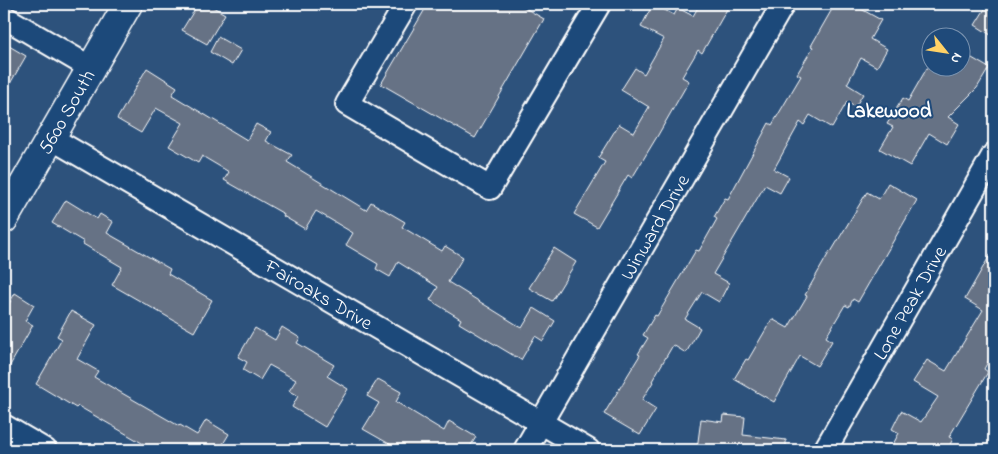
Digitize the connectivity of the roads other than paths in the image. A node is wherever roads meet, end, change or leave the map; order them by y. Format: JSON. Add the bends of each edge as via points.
{"nodes":[{"id":1,"x":128,"y":4,"type":"edge"},
{"id":2,"x":406,"y":4,"type":"edge"},
{"id":3,"x":599,"y":4,"type":"edge"},
{"id":4,"x":783,"y":4,"type":"edge"},
{"id":5,"x":4,"y":17,"type":"edge"},
{"id":6,"x":91,"y":68,"type":"junction"},
{"id":7,"x":51,"y":138,"type":"junction"},
{"id":8,"x":994,"y":154,"type":"edge"},
{"id":9,"x":4,"y":219,"type":"edge"},
{"id":10,"x":540,"y":423,"type":"junction"},
{"id":11,"x":4,"y":426,"type":"edge"},
{"id":12,"x":45,"y":450,"type":"edge"},
{"id":13,"x":525,"y":450,"type":"edge"},
{"id":14,"x":588,"y":450,"type":"edge"},
{"id":15,"x":824,"y":450,"type":"edge"}],
"edges":[{"from":1,"to":6,"type":"main road","name":"5600 South"},
{"from":2,"to":3,"type":"street","via":[[347,104],[490,188]]},
{"from":4,"to":10,"type":"street","name":"Winward Drive"},
{"from":5,"to":6,"type":"street"},
{"from":6,"to":7,"type":"main road","name":"5600 South"},
{"from":7,"to":9,"type":"main road","name":"5600 South"},
{"from":7,"to":10,"type":"street","name":"Fairoaks Drive"},
{"from":8,"to":15,"type":"street","name":"Lone Peak Drive"},
{"from":10,"to":13,"type":"street","name":"Winward Drive"},
{"from":10,"to":14,"type":"street","name":"Fairoaks Drive"},
{"from":11,"to":12,"type":"street"}]}
